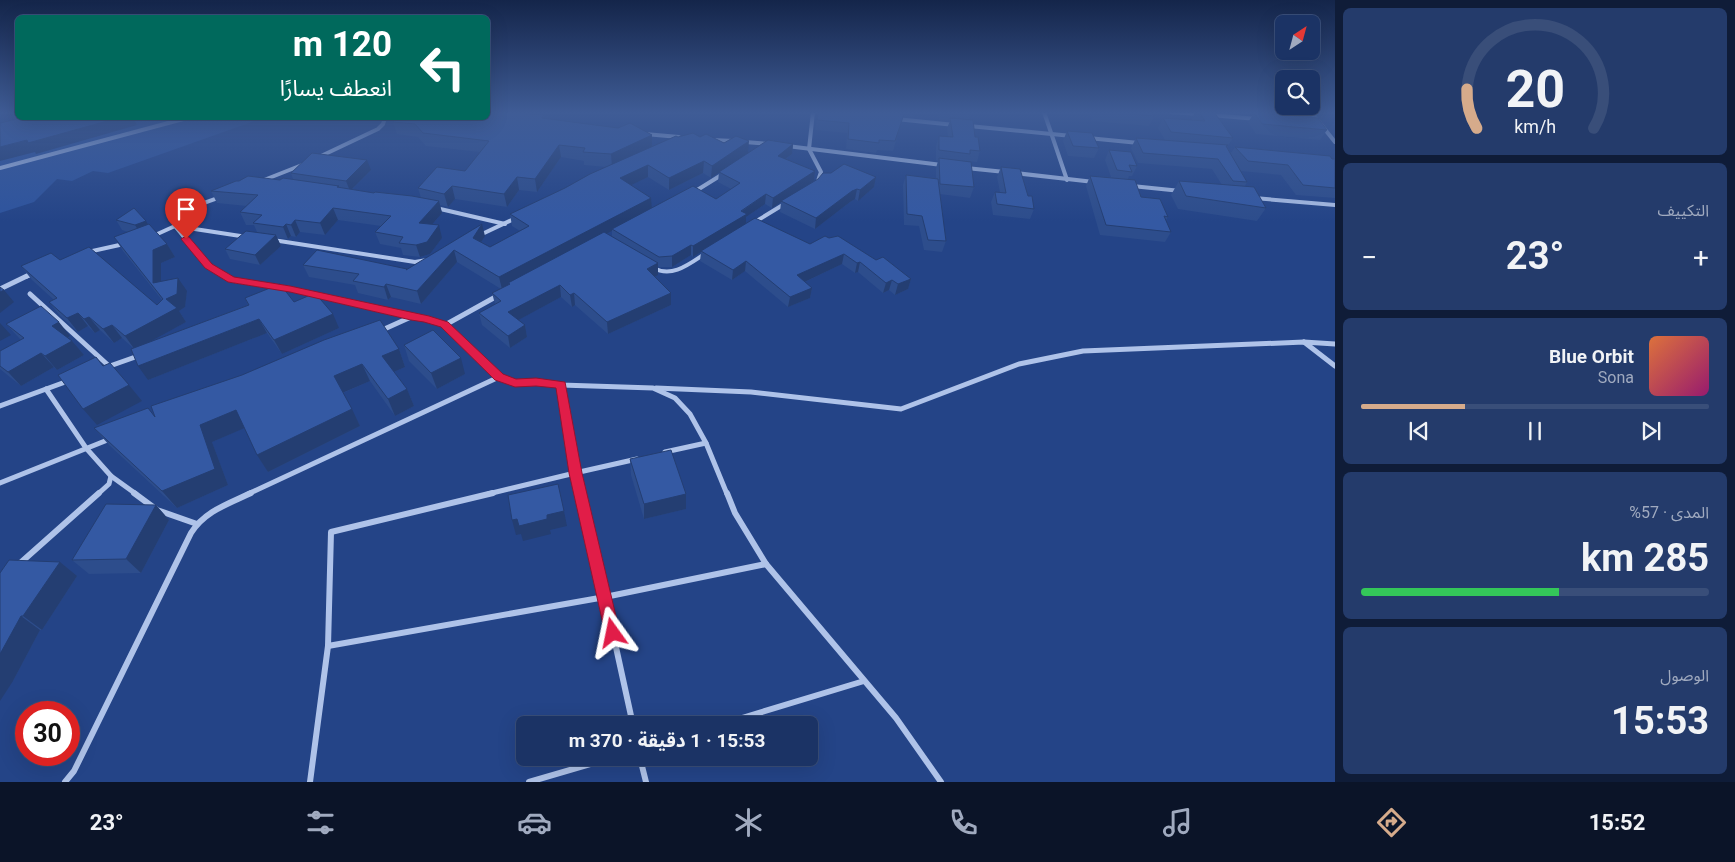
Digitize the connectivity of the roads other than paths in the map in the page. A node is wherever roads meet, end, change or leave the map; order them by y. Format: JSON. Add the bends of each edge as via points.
{"nodes":[{"id":1,"x":73,"y":148,"type":"edge"},
{"id":2,"x":338,"y":148,"type":"edge"},
{"id":3,"x":805,"y":148,"type":"edge"},
{"id":4,"x":1055,"y":148,"type":"edge"},
{"id":5,"x":809,"y":149,"type":"junction"},
{"id":6,"x":319,"y":158,"type":"edge"},
{"id":7,"x":311,"y":161,"type":"edge"},
{"id":8,"x":948,"y":165,"type":"edge"},
{"id":9,"x":958,"y":166,"type":"edge"},
{"id":10,"x":0,"y":168,"type":"edge"},
{"id":11,"x":731,"y":169,"type":"edge"},
{"id":12,"x":1066,"y":180,"type":"junction"},
{"id":13,"x":1096,"y":182,"type":"edge"},
{"id":14,"x":269,"y":183,"type":"edge"},
{"id":15,"x":1126,"y":185,"type":"edge"},
{"id":16,"x":814,"y":186,"type":"edge"},
{"id":17,"x":1186,"y":191,"type":"edge"},
{"id":18,"x":691,"y":194,"type":"edge"},
{"id":19,"x":225,"y":196,"type":"edge"},
{"id":20,"x":1246,"y":197,"type":"edge"},
{"id":21,"x":788,"y":202,"type":"edge"},
{"id":22,"x":1335,"y":205,"type":"edge"},
{"id":23,"x":432,"y":207,"type":"edge"},
{"id":24,"x":521,"y":215,"type":"edge"},
{"id":25,"x":505,"y":224,"type":"junction"},
{"id":26,"x":175,"y":226,"type":"junction"},
{"id":27,"x":746,"y":228,"type":"edge"},
{"id":28,"x":151,"y":236,"type":"edge"},
{"id":29,"x":479,"y":236,"type":"edge"},
{"id":30,"x":252,"y":237,"type":"edge"},
{"id":31,"x":271,"y":240,"type":"edge"},
{"id":32,"x":132,"y":243,"type":"edge"},
{"id":33,"x":712,"y":249,"type":"edge"},
{"id":34,"x":80,"y":254,"type":"edge"},
{"id":35,"x":429,"y":259,"type":"edge"},
{"id":36,"x":650,"y":266,"type":"edge"},
{"id":37,"x":42,"y":270,"type":"edge"},
{"id":38,"x":0,"y":289,"type":"edge"},
{"id":39,"x":290,"y":289,"type":"junction"},
{"id":40,"x":281,"y":293,"type":"edge"},
{"id":41,"x":504,"y":293,"type":"edge"},
{"id":42,"x":30,"y":294,"type":"dead end"},
{"id":43,"x":411,"y":317,"type":"junction"},
{"id":44,"x":445,"y":325,"type":"junction"},
{"id":45,"x":376,"y":333,"type":"edge"},
{"id":46,"x":1304,"y":342,"type":"junction"},
{"id":47,"x":1335,"y":344,"type":"edge"},
{"id":48,"x":151,"y":352,"type":"edge"},
{"id":49,"x":109,"y":366,"type":"junction"},
{"id":50,"x":1335,"y":366,"type":"edge"},
{"id":51,"x":100,"y":370,"type":"edge"},
{"id":52,"x":499,"y":377,"type":"junction"},
{"id":53,"x":73,"y":379,"type":"edge"},
{"id":54,"x":561,"y":385,"type":"junction"},
{"id":55,"x":653,"y":388,"type":"junction"},
{"id":56,"x":46,"y":389,"type":"junction"},
{"id":57,"x":0,"y":406,"type":"edge"},
{"id":58,"x":113,"y":437,"type":"edge"},
{"id":59,"x":706,"y":443,"type":"junction"},
{"id":60,"x":86,"y":448,"type":"junction"},
{"id":61,"x":659,"y":453,"type":"edge"},
{"id":62,"x":641,"y":458,"type":"edge"},
{"id":63,"x":575,"y":473,"type":"junction"},
{"id":64,"x":112,"y":476,"type":"junction"},
{"id":65,"x":0,"y":483,"type":"edge"},
{"id":66,"x":197,"y":524,"type":"junction"},
{"id":67,"x":766,"y":564,"type":"junction"},
{"id":68,"x":10,"y":572,"type":"edge"},
{"id":69,"x":605,"y":597,"type":"junction"},
{"id":70,"x":328,"y":646,"type":"junction"},
{"id":71,"x":864,"y":681,"type":"junction"},
{"id":72,"x":631,"y":716,"type":"edge"},
{"id":73,"x":749,"y":716,"type":"edge"},
{"id":74,"x":584,"y":766,"type":"edge"},
{"id":75,"x":642,"y":766,"type":"edge"},
{"id":76,"x":65,"y":782,"type":"edge"},
{"id":77,"x":310,"y":782,"type":"edge"},
{"id":78,"x":529,"y":782,"type":"edge"},
{"id":79,"x":646,"y":782,"type":"edge"},
{"id":80,"x":941,"y":782,"type":"edge"}],
"edges":[{"from":1,"to":10,"type":"street"},
{"from":2,"to":6,"type":"street"},
{"from":3,"to":5,"type":"street"},
{"from":4,"to":12,"type":"street"},
{"from":5,"to":8,"type":"street"},
{"from":5,"to":16,"type":"street","via":[[821,172]]},
{"from":7,"to":14,"type":"street","via":[[260,182]]},
{"from":9,"to":12,"type":"street"},
{"from":11,"to":18,"type":"street"},
{"from":12,"to":13,"type":"street"},
{"from":15,"to":17,"type":"street"},
{"from":19,"to":26,"type":"street","via":[[182,214]]},
{"from":20,"to":22,"type":"street"},
{"from":21,"to":27,"type":"street"},
{"from":23,"to":25,"type":"street"},
{"from":24,"to":25,"type":"street"},
{"from":25,"to":29,"type":"street"},
{"from":26,"to":28,"type":"street"},
{"from":26,"to":30,"type":"street"},
{"from":26,"to":39,"type":"street","via":[[208,266],[219,274],[232,280]]},
{"from":31,"to":35,"type":"street","via":[[415,262]]},
{"from":32,"to":34,"type":"street"},
{"from":33,"to":36,"type":"street","via":[[679,270],[658,271]]},
{"from":37,"to":38,"type":"street"},
{"from":39,"to":40,"type":"street"},
{"from":39,"to":43,"type":"street"},
{"from":41,"to":44,"type":"street"},
{"from":42,"to":49,"type":"street"},
{"from":43,"to":44,"type":"street"},
{"from":43,"to":45,"type":"street"},
{"from":44,"to":52,"type":"street"},
{"from":46,"to":47,"type":"street"},
{"from":46,"to":50,"type":"street"},
{"from":46,"to":55,"type":"street","via":[[1083,351],[1019,364],[901,409],[751,392]]},
{"from":48,"to":49,"type":"street"},
{"from":49,"to":51,"type":"street"},
{"from":52,"to":54,"type":"street","via":[[515,383]]},
{"from":52,"to":66,"type":"street","via":[[212,511]]},
{"from":53,"to":56,"type":"street"},
{"from":54,"to":55,"type":"street"},
{"from":54,"to":63,"type":"street"},
{"from":55,"to":59,"type":"street","via":[[675,398],[690,414]]},
{"from":56,"to":57,"type":"street"},
{"from":56,"to":60,"type":"street"},
{"from":58,"to":60,"type":"street"},
{"from":59,"to":61,"type":"street"},
{"from":59,"to":67,"type":"street","via":[[734,513]]},
{"from":60,"to":64,"type":"street"},
{"from":60,"to":65,"type":"street"},
{"from":62,"to":63,"type":"street"},
{"from":63,"to":69,"type":"street"},
{"from":63,"to":70,"type":"street","via":[[331,532]]},
{"from":64,"to":66,"type":"street","via":[[157,510]]},
{"from":64,"to":68,"type":"street","via":[[109,484]]},
{"from":66,"to":76,"type":"street","via":[[74,771]]},
{"from":67,"to":69,"type":"street"},
{"from":67,"to":71,"type":"street"},
{"from":69,"to":70,"type":"street"},
{"from":69,"to":72,"type":"street"},
{"from":70,"to":77,"type":"street"},
{"from":71,"to":73,"type":"street"},
{"from":71,"to":80,"type":"street","via":[[896,718]]},
{"from":74,"to":78,"type":"street"},
{"from":75,"to":79,"type":"street"}]}
